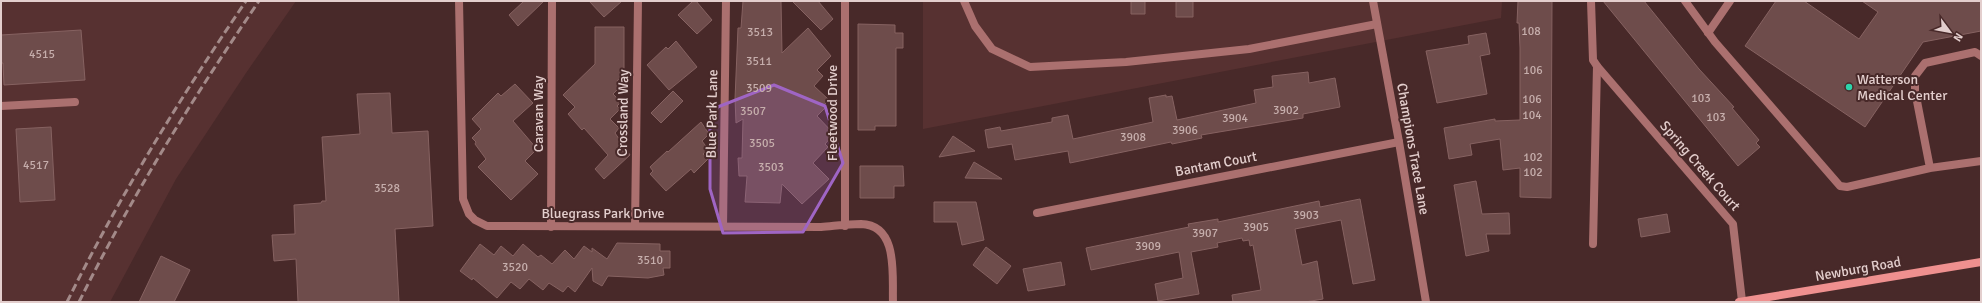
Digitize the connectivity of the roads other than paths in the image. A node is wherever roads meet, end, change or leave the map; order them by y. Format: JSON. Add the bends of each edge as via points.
{"nodes":[{"id":1,"x":459,"y":1,"type":"edge"},
{"id":2,"x":552,"y":1,"type":"edge"},
{"id":3,"x":638,"y":1,"type":"edge"},
{"id":4,"x":726,"y":1,"type":"edge"},
{"id":5,"x":845,"y":1,"type":"edge"},
{"id":6,"x":964,"y":1,"type":"edge"},
{"id":7,"x":1373,"y":1,"type":"edge"},
{"id":8,"x":1591,"y":1,"type":"edge"},
{"id":9,"x":1684,"y":1,"type":"edge"},
{"id":10,"x":1730,"y":1,"type":"edge"},
{"id":11,"x":1377,"y":24,"type":"junction"},
{"id":12,"x":1708,"y":33,"type":"junction"},
{"id":13,"x":1981,"y":56,"type":"edge"},
{"id":14,"x":1597,"y":66,"type":"junction"},
{"id":15,"x":74,"y":102,"type":"dead end"},
{"id":16,"x":1,"y":106,"type":"edge"},
{"id":17,"x":1399,"y":142,"type":"junction"},
{"id":18,"x":1981,"y":161,"type":"edge"},
{"id":19,"x":1930,"y":168,"type":"junction"},
{"id":20,"x":1037,"y":213,"type":"dead end"},
{"id":21,"x":635,"y":226,"type":"junction"},
{"id":22,"x":844,"y":226,"type":"junction"},
{"id":23,"x":551,"y":227,"type":"junction"},
{"id":24,"x":723,"y":227,"type":"junction"},
{"id":25,"x":1593,"y":244,"type":"dead end"},
{"id":26,"x":1981,"y":262,"type":"edge"},
{"id":27,"x":893,"y":302,"type":"edge"},
{"id":28,"x":1426,"y":302,"type":"edge"},
{"id":29,"x":1740,"y":302,"type":"edge"}],
"edges":[{"from":1,"to":23,"type":"street","name":"Bluegrass Park Drive","via":[[464,204],[475,220],[487,226]]},
{"from":2,"to":23,"type":"street","name":"Caravan Way"},
{"from":3,"to":21,"type":"street","name":"Crossland Way"},
{"from":4,"to":24,"type":"street","name":"Blue Park Lane"},
{"from":5,"to":22,"type":"street","name":"Fleetwood Drive"},
{"from":6,"to":11,"type":"street","via":[[975,26],[992,49],[1030,67],[1126,62],[1249,49]]},
{"from":7,"to":11,"type":"street","name":"Champions Trace Lane"},
{"from":8,"to":14,"type":"street","via":[[1593,60]]},
{"from":9,"to":12,"type":"street"},
{"from":10,"to":12,"type":"street"},
{"from":11,"to":17,"type":"street","name":"Champions Trace Lane"},
{"from":12,"to":19,"type":"street","via":[[1840,186],[1847,187]]},
{"from":13,"to":19,"type":"street","via":[[1975,52],[1925,63],[1915,76],[1915,91]]},
{"from":14,"to":25,"type":"street"},
{"from":14,"to":29,"type":"street","name":"Spring Creek Court","via":[[1733,224]]},
{"from":15,"to":16,"type":"street"},
{"from":17,"to":20,"type":"street","name":"Bantam Court"},
{"from":17,"to":28,"type":"street","name":"Champions Trace Lane"},
{"from":18,"to":19,"type":"street"},
{"from":21,"to":23,"type":"street","name":"Bluegrass Park Drive"},
{"from":21,"to":24,"type":"street","name":"Bluegrass Park Drive"},
{"from":22,"to":24,"type":"street","name":"Bluegrass Park Drive"},
{"from":22,"to":27,"type":"street","name":"Bluegrass Park Drive","via":[[862,224],[883,233],[891,254]]},
{"from":26,"to":29,"type":"main road","name":"Newburg Road"}]}
